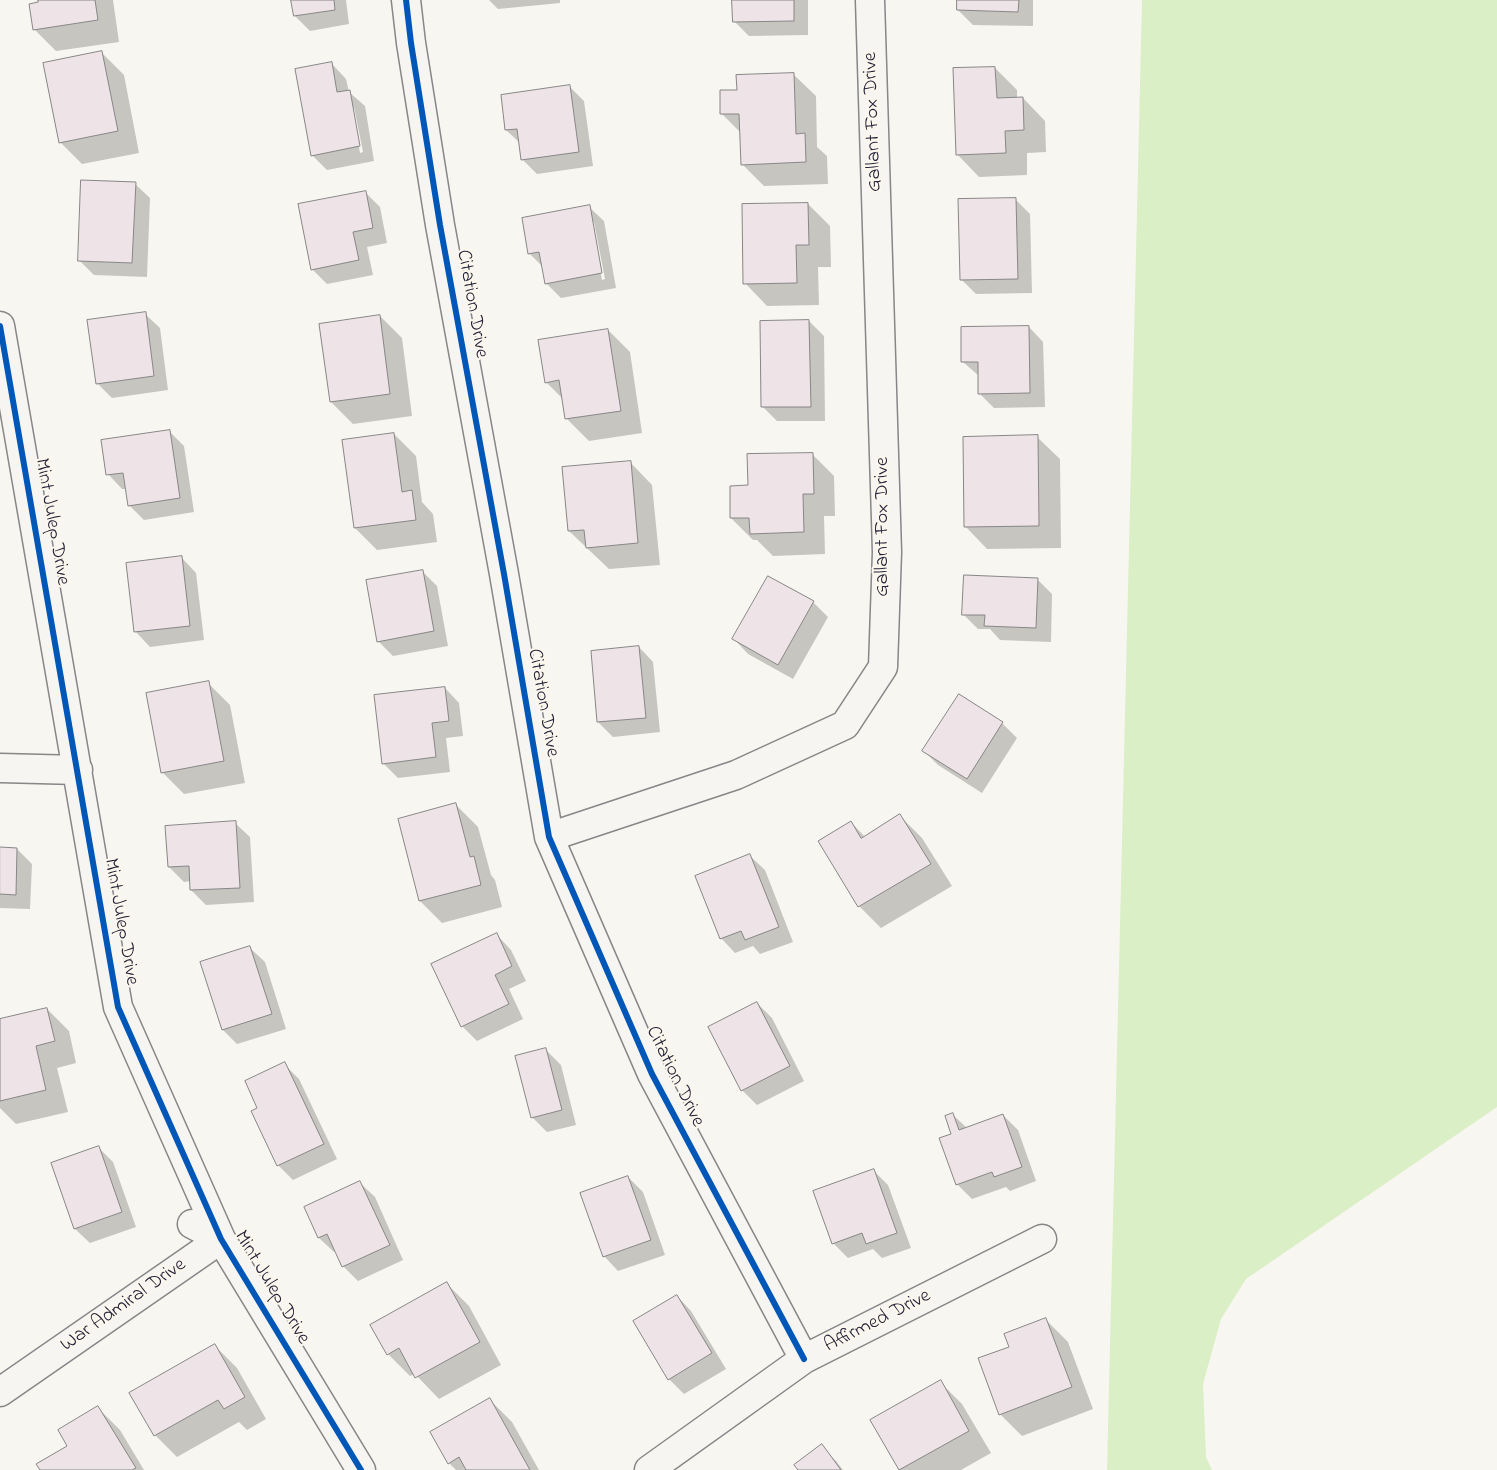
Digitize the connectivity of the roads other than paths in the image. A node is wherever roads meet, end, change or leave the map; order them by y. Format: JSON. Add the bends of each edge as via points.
{"nodes":[{"id":1,"x":406,"y":0,"type":"edge"},
{"id":2,"x":870,"y":0,"type":"edge"},
{"id":3,"x":0,"y":326,"type":"edge"},
{"id":4,"x":0,"y":768,"type":"edge"},
{"id":5,"x":78,"y":770,"type":"junction"},
{"id":6,"x":549,"y":837,"type":"junction"},
{"id":7,"x":192,"y":1224,"type":"dead end"},
{"id":8,"x":221,"y":1239,"type":"junction"},
{"id":9,"x":1042,"y":1239,"type":"dead end"},
{"id":10,"x":804,"y":1359,"type":"junction"},
{"id":11,"x":0,"y":1392,"type":"edge"},
{"id":12,"x":361,"y":1470,"type":"edge"},
{"id":13,"x":649,"y":1470,"type":"edge"}],
"edges":[{"from":1,"to":6,"type":"street","name":"Citation Drive","via":[[440,225]]},
{"from":2,"to":6,"type":"street","name":"Gallant Fox Drive","via":[[887,552],[882,667],[844,725],[736,775]]},
{"from":3,"to":5,"type":"street","name":"Mint Julep Drive"},
{"from":4,"to":5,"type":"street"},
{"from":5,"to":8,"type":"street","name":"Mint Julep Drive","via":[[118,1007]]},
{"from":6,"to":10,"type":"street","name":"Citation Drive","via":[[652,1074]]},
{"from":7,"to":8,"type":"street"},
{"from":8,"to":11,"type":"street","name":"War Admiral Drive"},
{"from":8,"to":12,"type":"street","name":"Mint Julep Drive"},
{"from":9,"to":10,"type":"street","name":"Affirmed Drive"},
{"from":10,"to":13,"type":"street","name":"Affirmed Drive"}]}
